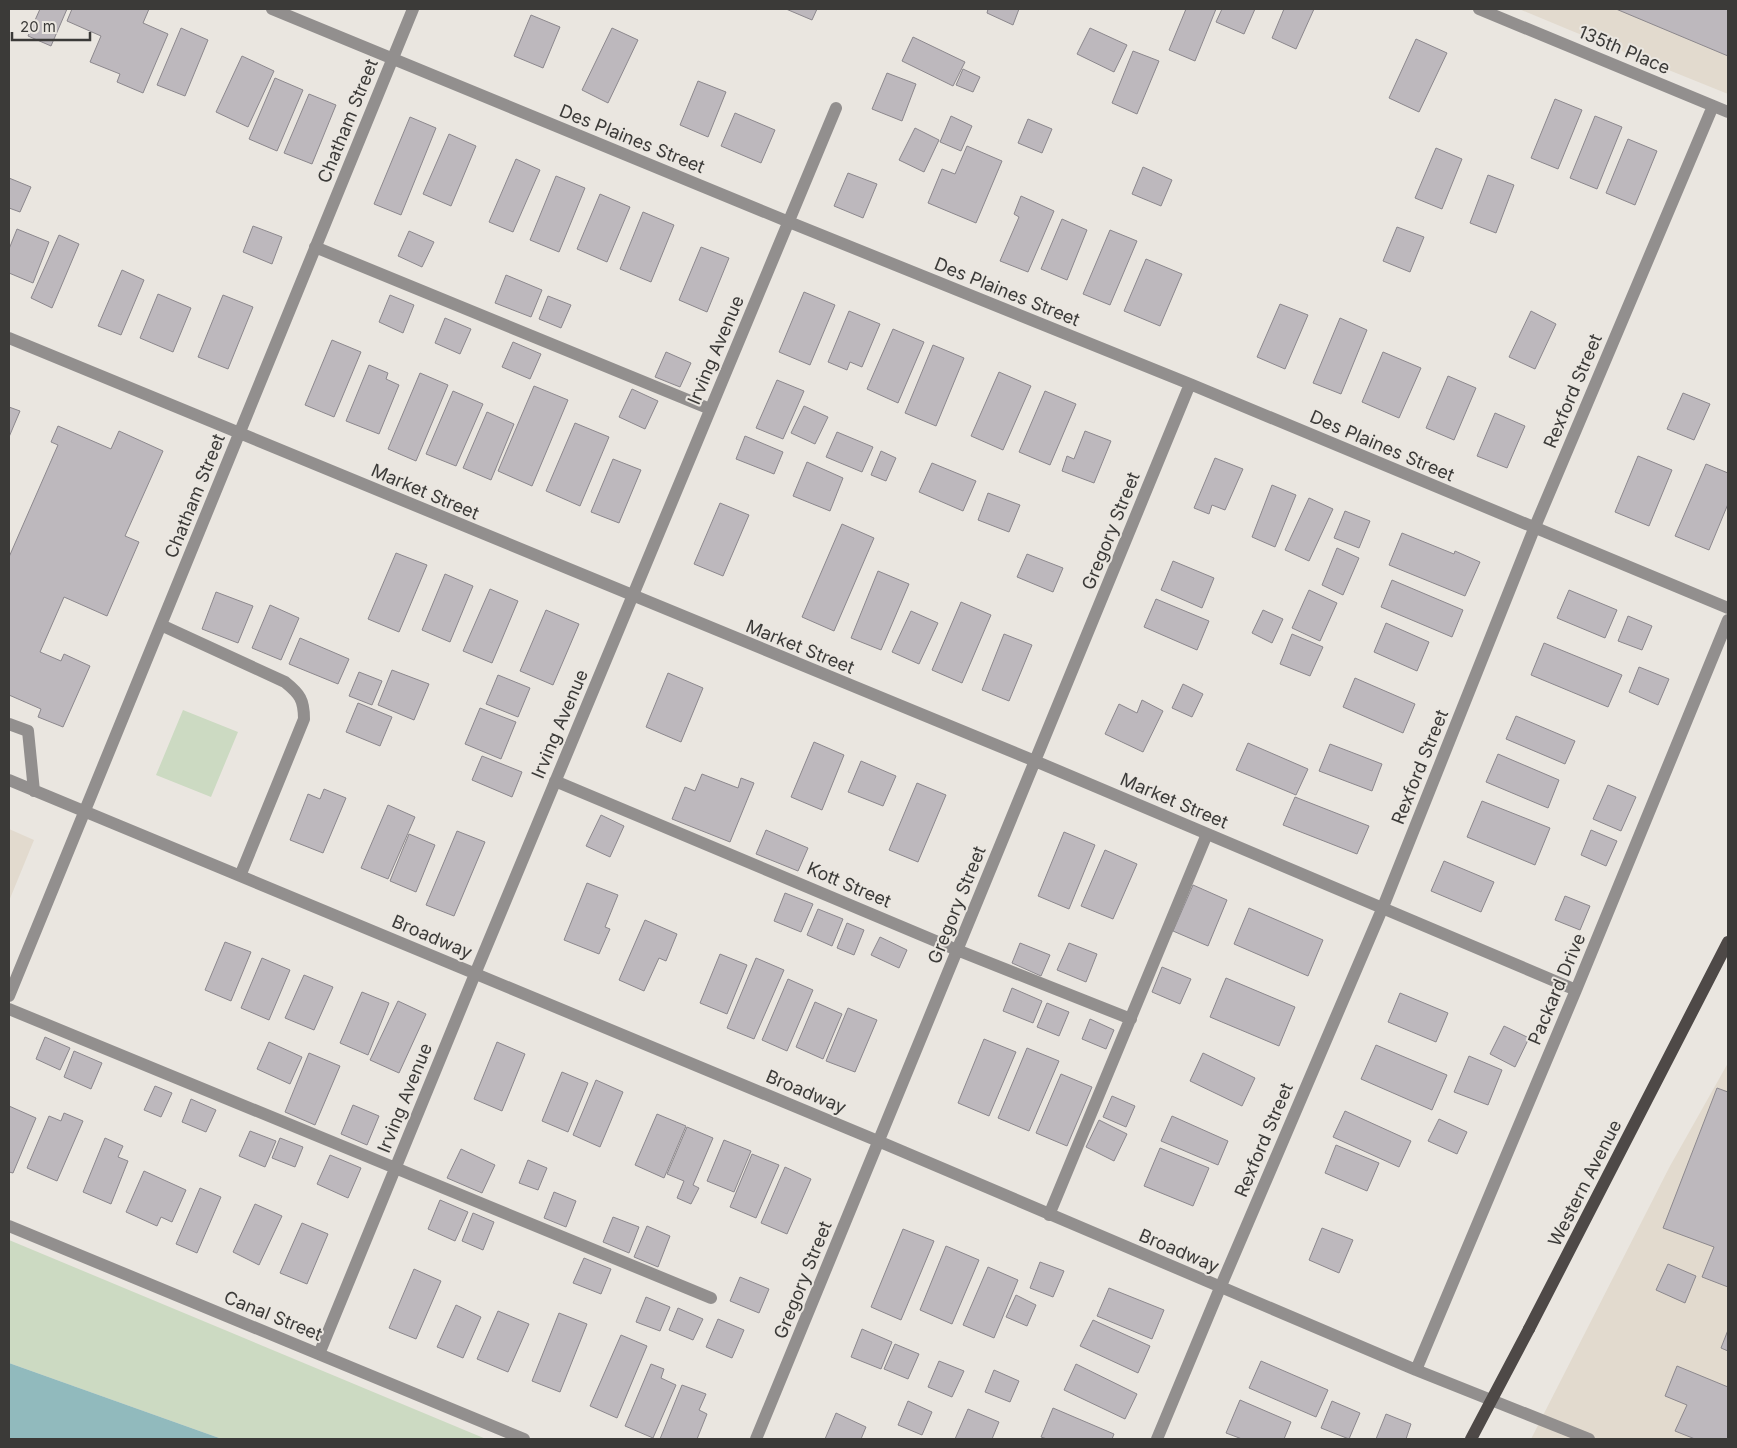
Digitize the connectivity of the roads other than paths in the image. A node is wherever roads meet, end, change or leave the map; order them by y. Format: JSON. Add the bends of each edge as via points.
{"nodes":[{"id":1,"x":272,"y":9,"type":"edge"},
{"id":2,"x":413,"y":9,"type":"edge"},
{"id":3,"x":1479,"y":9,"type":"edge"},
{"id":4,"x":393,"y":59,"type":"junction"},
{"id":5,"x":1713,"y":106,"type":"junction"},
{"id":6,"x":836,"y":108,"type":"dead end"},
{"id":7,"x":1728,"y":112,"type":"edge"},
{"id":8,"x":789,"y":222,"type":"junction"},
{"id":9,"x":315,"y":247,"type":"junction"},
{"id":10,"x":9,"y":338,"type":"edge"},
{"id":11,"x":1190,"y":384,"type":"junction"},
{"id":12,"x":710,"y":409,"type":"junction"},
{"id":13,"x":239,"y":434,"type":"junction"},
{"id":14,"x":1534,"y":529,"type":"junction"},
{"id":15,"x":631,"y":597,"type":"junction"},
{"id":16,"x":1728,"y":608,"type":"edge"},
{"id":17,"x":1728,"y":620,"type":"edge"},
{"id":18,"x":161,"y":625,"type":"junction"},
{"id":19,"x":9,"y":724,"type":"edge"},
{"id":20,"x":1035,"y":761,"type":"junction"},
{"id":21,"x":9,"y":780,"type":"edge"},
{"id":22,"x":555,"y":781,"type":"junction"},
{"id":23,"x":34,"y":791,"type":"junction"},
{"id":24,"x":84,"y":812,"type":"junction"},
{"id":25,"x":1207,"y":834,"type":"junction"},
{"id":26,"x":240,"y":876,"type":"junction"},
{"id":27,"x":1383,"y":907,"type":"junction"},
{"id":28,"x":1728,"y":942,"type":"edge"},
{"id":29,"x":957,"y":950,"type":"junction"},
{"id":30,"x":475,"y":974,"type":"junction"},
{"id":31,"x":1576,"y":990,"type":"junction"},
{"id":32,"x":9,"y":996,"type":"edge"},
{"id":33,"x":9,"y":1009,"type":"edge"},
{"id":34,"x":1130,"y":1019,"type":"junction"},
{"id":35,"x":878,"y":1141,"type":"junction"},
{"id":36,"x":395,"y":1168,"type":"junction"},
{"id":37,"x":1050,"y":1215,"type":"junction"},
{"id":38,"x":9,"y":1226,"type":"edge"},
{"id":39,"x":1220,"y":1288,"type":"junction"},
{"id":40,"x":711,"y":1298,"type":"dead end"},
{"id":41,"x":319,"y":1354,"type":"junction"},
{"id":42,"x":1416,"y":1370,"type":"junction"},
{"id":43,"x":524,"y":1439,"type":"edge"},
{"id":44,"x":756,"y":1439,"type":"edge"},
{"id":45,"x":1157,"y":1439,"type":"edge"},
{"id":46,"x":1471,"y":1439,"type":"edge"},
{"id":47,"x":1589,"y":1439,"type":"edge"}],
"edges":[{"from":1,"to":4,"type":"street","name":"Des Plaines Street"},
{"from":2,"to":4,"type":"street","name":"Chatham Street"},
{"from":3,"to":5,"type":"street","name":"135th Place"},
{"from":4,"to":8,"type":"street","name":"Des Plaines Street"},
{"from":4,"to":9,"type":"street","name":"Chatham Street"},
{"from":5,"to":7,"type":"street","name":"135th Place"},
{"from":5,"to":14,"type":"street","name":"Rexford Street"},
{"from":6,"to":8,"type":"street","name":"Irving Avenue"},
{"from":8,"to":11,"type":"street","name":"Des Plaines Street"},
{"from":8,"to":12,"type":"street","name":"Irving Avenue"},
{"from":9,"to":12,"type":"street"},
{"from":9,"to":13,"type":"street","name":"Chatham Street"},
{"from":10,"to":13,"type":"street","name":"Market Street"},
{"from":11,"to":14,"type":"street","name":"Des Plaines Street"},
{"from":11,"to":20,"type":"street","name":"Gregory Street"},
{"from":12,"to":15,"type":"street","name":"Irving Avenue"},
{"from":13,"to":15,"type":"street","name":"Market Street"},
{"from":13,"to":18,"type":"street","name":"Chatham Street"},
{"from":14,"to":16,"type":"street","name":"Des Plaines Street"},
{"from":14,"to":27,"type":"street","name":"Rexford Street"},
{"from":15,"to":20,"type":"street","name":"Market Street"},
{"from":15,"to":22,"type":"street","name":"Irving Avenue"},
{"from":17,"to":31,"type":"street","name":"Packard Drive"},
{"from":18,"to":24,"type":"street","name":"Chatham Street"},
{"from":18,"to":26,"type":"street","via":[[285,682],[300,693],[304,704],[304,719]]},
{"from":19,"to":23,"type":"street","via":[[28,731]]},
{"from":20,"to":25,"type":"street","name":"Market Street"},
{"from":20,"to":29,"type":"street","name":"Gregory Street"},
{"from":21,"to":23,"type":"street","name":"Broadway"},
{"from":22,"to":29,"type":"street","name":"Kott Street"},
{"from":22,"to":30,"type":"street","name":"Irving Avenue"},
{"from":23,"to":24,"type":"street","name":"Broadway"},
{"from":24,"to":26,"type":"street","name":"Broadway"},
{"from":24,"to":32,"type":"street","name":"Chatham Street"},
{"from":25,"to":27,"type":"street","name":"Market Street"},
{"from":25,"to":34,"type":"street"},
{"from":26,"to":30,"type":"street","name":"Broadway"},
{"from":27,"to":31,"type":"street","name":"Market Street"},
{"from":27,"to":39,"type":"street","name":"Rexford Street"},
{"from":28,"to":46,"type":"main road","name":"Western Avenue","bridge":true},
{"from":29,"to":34,"type":"street","name":"Kott Street"},
{"from":29,"to":35,"type":"street","name":"Gregory Street"},
{"from":30,"to":35,"type":"street","name":"Broadway"},
{"from":30,"to":36,"type":"street","name":"Irving Avenue"},
{"from":31,"to":42,"type":"street","name":"Packard Drive"},
{"from":33,"to":36,"type":"street"},
{"from":34,"to":37,"type":"street"},
{"from":35,"to":37,"type":"street","name":"Broadway"},
{"from":35,"to":44,"type":"street","name":"Gregory Street"},
{"from":36,"to":40,"type":"street"},
{"from":36,"to":41,"type":"street","name":"Irving Avenue"},
{"from":37,"to":39,"type":"street","name":"Broadway"},
{"from":38,"to":41,"type":"street","name":"Canal Street"},
{"from":39,"to":42,"type":"street","name":"Broadway"},
{"from":39,"to":45,"type":"street","name":"Rexford Street"},
{"from":41,"to":43,"type":"street","name":"Canal Street"},
{"from":42,"to":47,"type":"street","name":"Broadway"}]}
